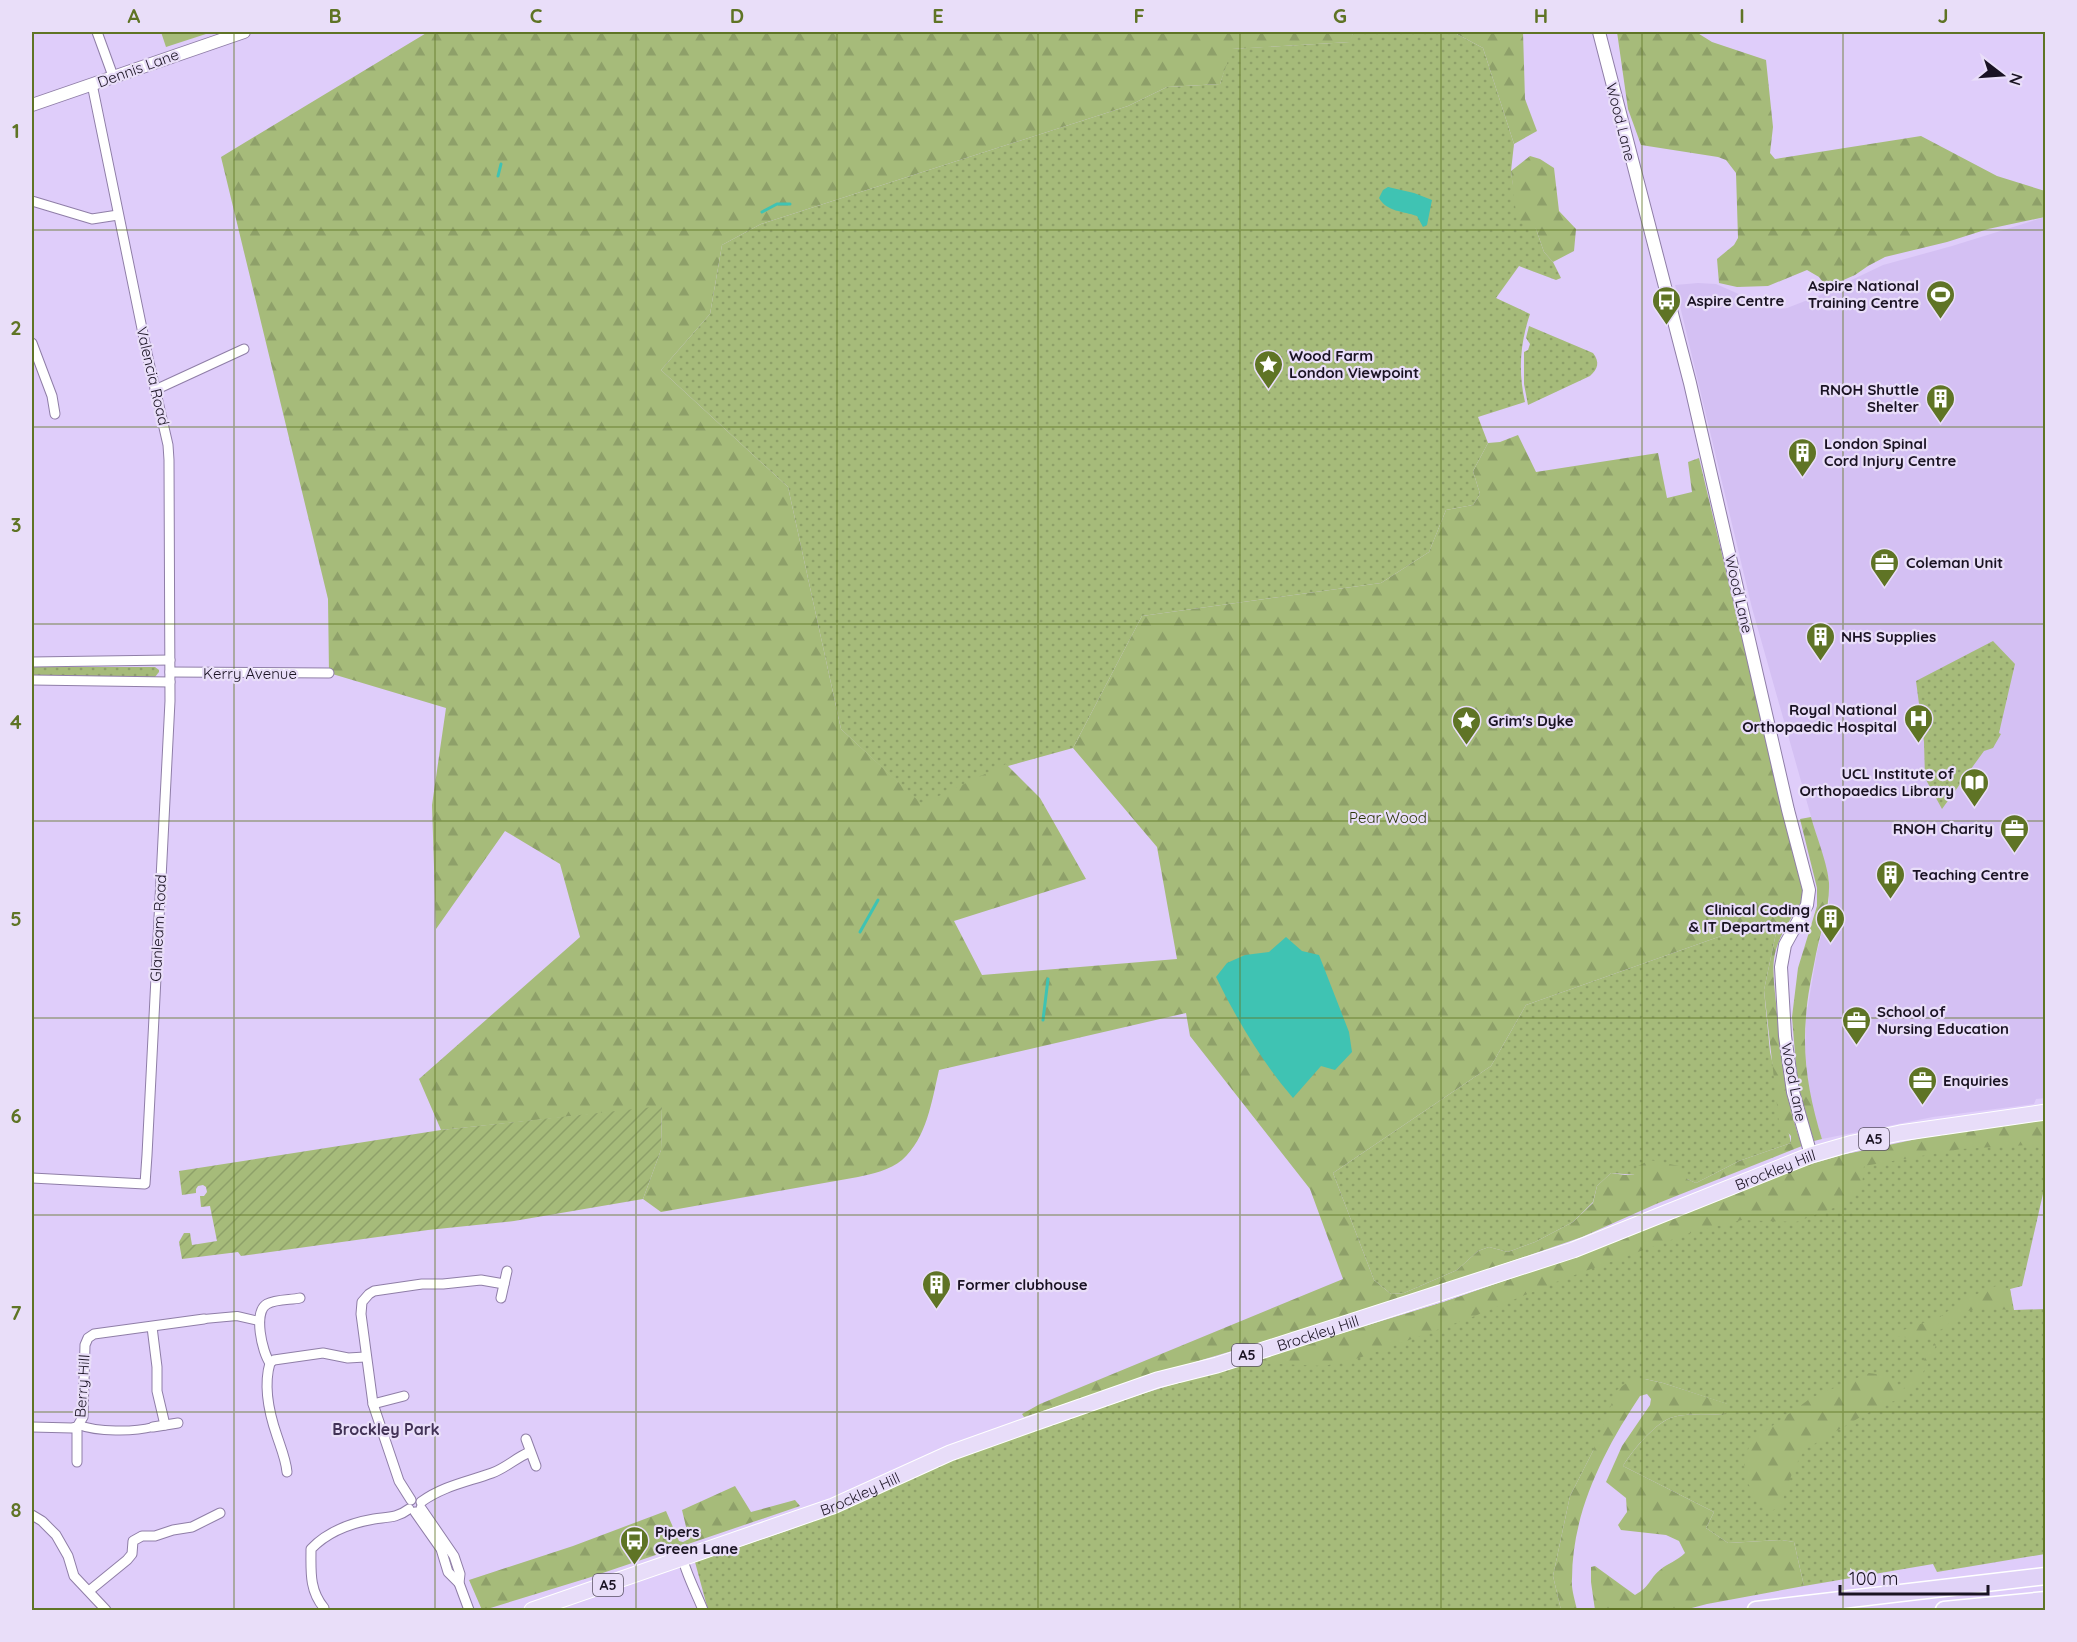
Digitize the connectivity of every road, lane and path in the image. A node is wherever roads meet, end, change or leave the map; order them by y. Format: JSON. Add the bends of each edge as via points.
{"nodes":[{"id":1,"x":97,"y":32,"type":"edge"},
{"id":2,"x":244,"y":32,"type":"edge"},
{"id":3,"x":1599,"y":32,"type":"edge"},
{"id":4,"x":113,"y":76,"type":"junction"},
{"id":5,"x":92,"y":84,"type":"junction"},
{"id":6,"x":32,"y":105,"type":"edge"},
{"id":7,"x":32,"y":201,"type":"edge"},
{"id":8,"x":118,"y":215,"type":"junction"},
{"id":9,"x":32,"y":343,"type":"edge"},
{"id":10,"x":244,"y":349,"type":"dead end"},
{"id":11,"x":155,"y":390,"type":"junction"},
{"id":12,"x":55,"y":414,"type":"dead end"},
{"id":13,"x":170,"y":660,"type":"junction"},
{"id":14,"x":32,"y":662,"type":"edge"},
{"id":15,"x":329,"y":673,"type":"dead end"},
{"id":16,"x":170,"y":677,"type":"junction"},
{"id":17,"x":32,"y":680,"type":"edge"},
{"id":18,"x":2046,"y":1112,"type":"edge"},
{"id":19,"x":1811,"y":1155,"type":"junction"},
{"id":20,"x":32,"y":1178,"type":"edge"},
{"id":21,"x":507,"y":1271,"type":"dead end"},
{"id":22,"x":504,"y":1284,"type":"junction"},
{"id":23,"x":300,"y":1298,"type":"dead end"},
{"id":24,"x":501,"y":1298,"type":"dead end"},
{"id":25,"x":204,"y":1319,"type":"joint"},
{"id":26,"x":259,"y":1321,"type":"junction"},
{"id":27,"x":152,"y":1327,"type":"junction"},
{"id":28,"x":365,"y":1357,"type":"junction"},
{"id":29,"x":270,"y":1363,"type":"junction"},
{"id":30,"x":404,"y":1396,"type":"dead end"},
{"id":31,"x":373,"y":1404,"type":"junction"},
{"id":32,"x":178,"y":1423,"type":"dead end"},
{"id":33,"x":165,"y":1425,"type":"junction"},
{"id":34,"x":78,"y":1426,"type":"junction"},
{"id":35,"x":32,"y":1427,"type":"edge"},
{"id":36,"x":153,"y":1427,"type":"joint"},
{"id":37,"x":526,"y":1439,"type":"dead end"},
{"id":38,"x":530,"y":1452,"type":"junction"},
{"id":39,"x":77,"y":1462,"type":"dead end"},
{"id":40,"x":536,"y":1466,"type":"dead end"},
{"id":41,"x":287,"y":1472,"type":"dead end"},
{"id":42,"x":415,"y":1506,"type":"junction"},
{"id":43,"x":220,"y":1513,"type":"dead end"},
{"id":44,"x":32,"y":1515,"type":"edge"},
{"id":45,"x":683,"y":1558,"type":"junction"},
{"id":46,"x":2046,"y":1576,"type":"edge"},
{"id":47,"x":89,"y":1592,"type":"junction"},
{"id":48,"x":2046,"y":1600,"type":"edge"},
{"id":49,"x":324,"y":1608,"type":"dead end"},
{"id":50,"x":106,"y":1611,"type":"edge"},
{"id":51,"x":469,"y":1611,"type":"edge"},
{"id":52,"x":532,"y":1611,"type":"edge"},
{"id":53,"x":703,"y":1611,"type":"edge"},
{"id":54,"x":1756,"y":1611,"type":"edge"},
{"id":55,"x":1944,"y":1611,"type":"edge"}],
"edges":[{"from":1,"to":4,"type":"street"},
{"from":2,"to":4,"type":"street","name":"Dennis Lane"},
{"from":3,"to":19,"type":"street","name":"Wood Lane","via":[[1690,383],[1809,890],[1808,905],[1785,945],[1781,967],[1793,1092]]},
{"from":4,"to":5,"type":"street","name":"Dennis Lane"},
{"from":5,"to":6,"type":"street","name":"Dennis Lane"},
{"from":5,"to":8,"type":"street","name":"Valencia Road"},
{"from":7,"to":8,"type":"street","via":[[92,219]]},
{"from":8,"to":11,"type":"street","name":"Valencia Road"},
{"from":9,"to":12,"type":"street"},
{"from":10,"to":11,"type":"street"},
{"from":11,"to":13,"type":"street","name":"Valencia Road","via":[[169,460]]},
{"from":13,"to":14,"type":"street"},
{"from":13,"to":16,"type":"street","name":"Valencia Road"},
{"from":15,"to":16,"type":"street","name":"Kerry Avenue"},
{"from":16,"to":17,"type":"street","name":"Kerry Avenue"},
{"from":16,"to":20,"type":"street","name":"Glanleam Road","via":[[145,1184]]},
{"from":18,"to":19,"type":"main road","name":"Brockley Hill","number":"A5","via":[[1900,1133]]},
{"from":19,"to":45,"type":"main road","name":"Brockley Hill","number":"A5","via":[[1573,1250],[1217,1365],[1158,1380],[950,1453],[833,1506]]},
{"from":21,"to":22,"type":"street"},
{"from":22,"to":24,"type":"street"},
{"from":22,"to":28,"type":"street","via":[[481,1280],[374,1291],[361,1308]]},
{"from":23,"to":26,"type":"street","via":[[269,1303],[262,1309]]},
{"from":25,"to":26,"type":"street","via":[[237,1316]]},
{"from":25,"to":27,"type":"street","name":"Berry Hill"},
{"from":26,"to":29,"type":"street","via":[[264,1352]]},
{"from":27,"to":33,"type":"street","via":[[157,1391]]},
{"from":27,"to":34,"type":"street","name":"Berry Hill","via":[[88,1338],[83,1417]]},
{"from":28,"to":29,"type":"street","via":[[323,1353]]},
{"from":28,"to":31,"type":"street"},
{"from":29,"to":41,"type":"street","via":[[267,1396]]},
{"from":30,"to":31,"type":"street"},
{"from":31,"to":42,"type":"street","via":[[399,1481]]},
{"from":32,"to":33,"type":"street"},
{"from":33,"to":36,"type":"street"},
{"from":34,"to":35,"type":"street"},
{"from":34,"to":36,"type":"street","via":[[143,1430]]},
{"from":34,"to":39,"type":"street"},
{"from":37,"to":38,"type":"street"},
{"from":38,"to":40,"type":"street"},
{"from":38,"to":42,"type":"street","via":[[499,1470],[430,1495]]},
{"from":42,"to":49,"type":"street","via":[[393,1518],[358,1522],[317,1542],[311,1549],[311,1582]]},
{"from":42,"to":51,"type":"street","via":[[451,1549]]},
{"from":43,"to":47,"type":"street","via":[[192,1527],[135,1539],[127,1560]]},
{"from":44,"to":47,"type":"street","via":[[56,1535],[74,1576]]},
{"from":45,"to":52,"type":"main road","name":"Brockley Hill","number":"A5"},
{"from":45,"to":53,"type":"street"},
{"from":46,"to":54,"type":"highway"},
{"from":47,"to":50,"type":"street"},
{"from":48,"to":55,"type":"highway"}]}
